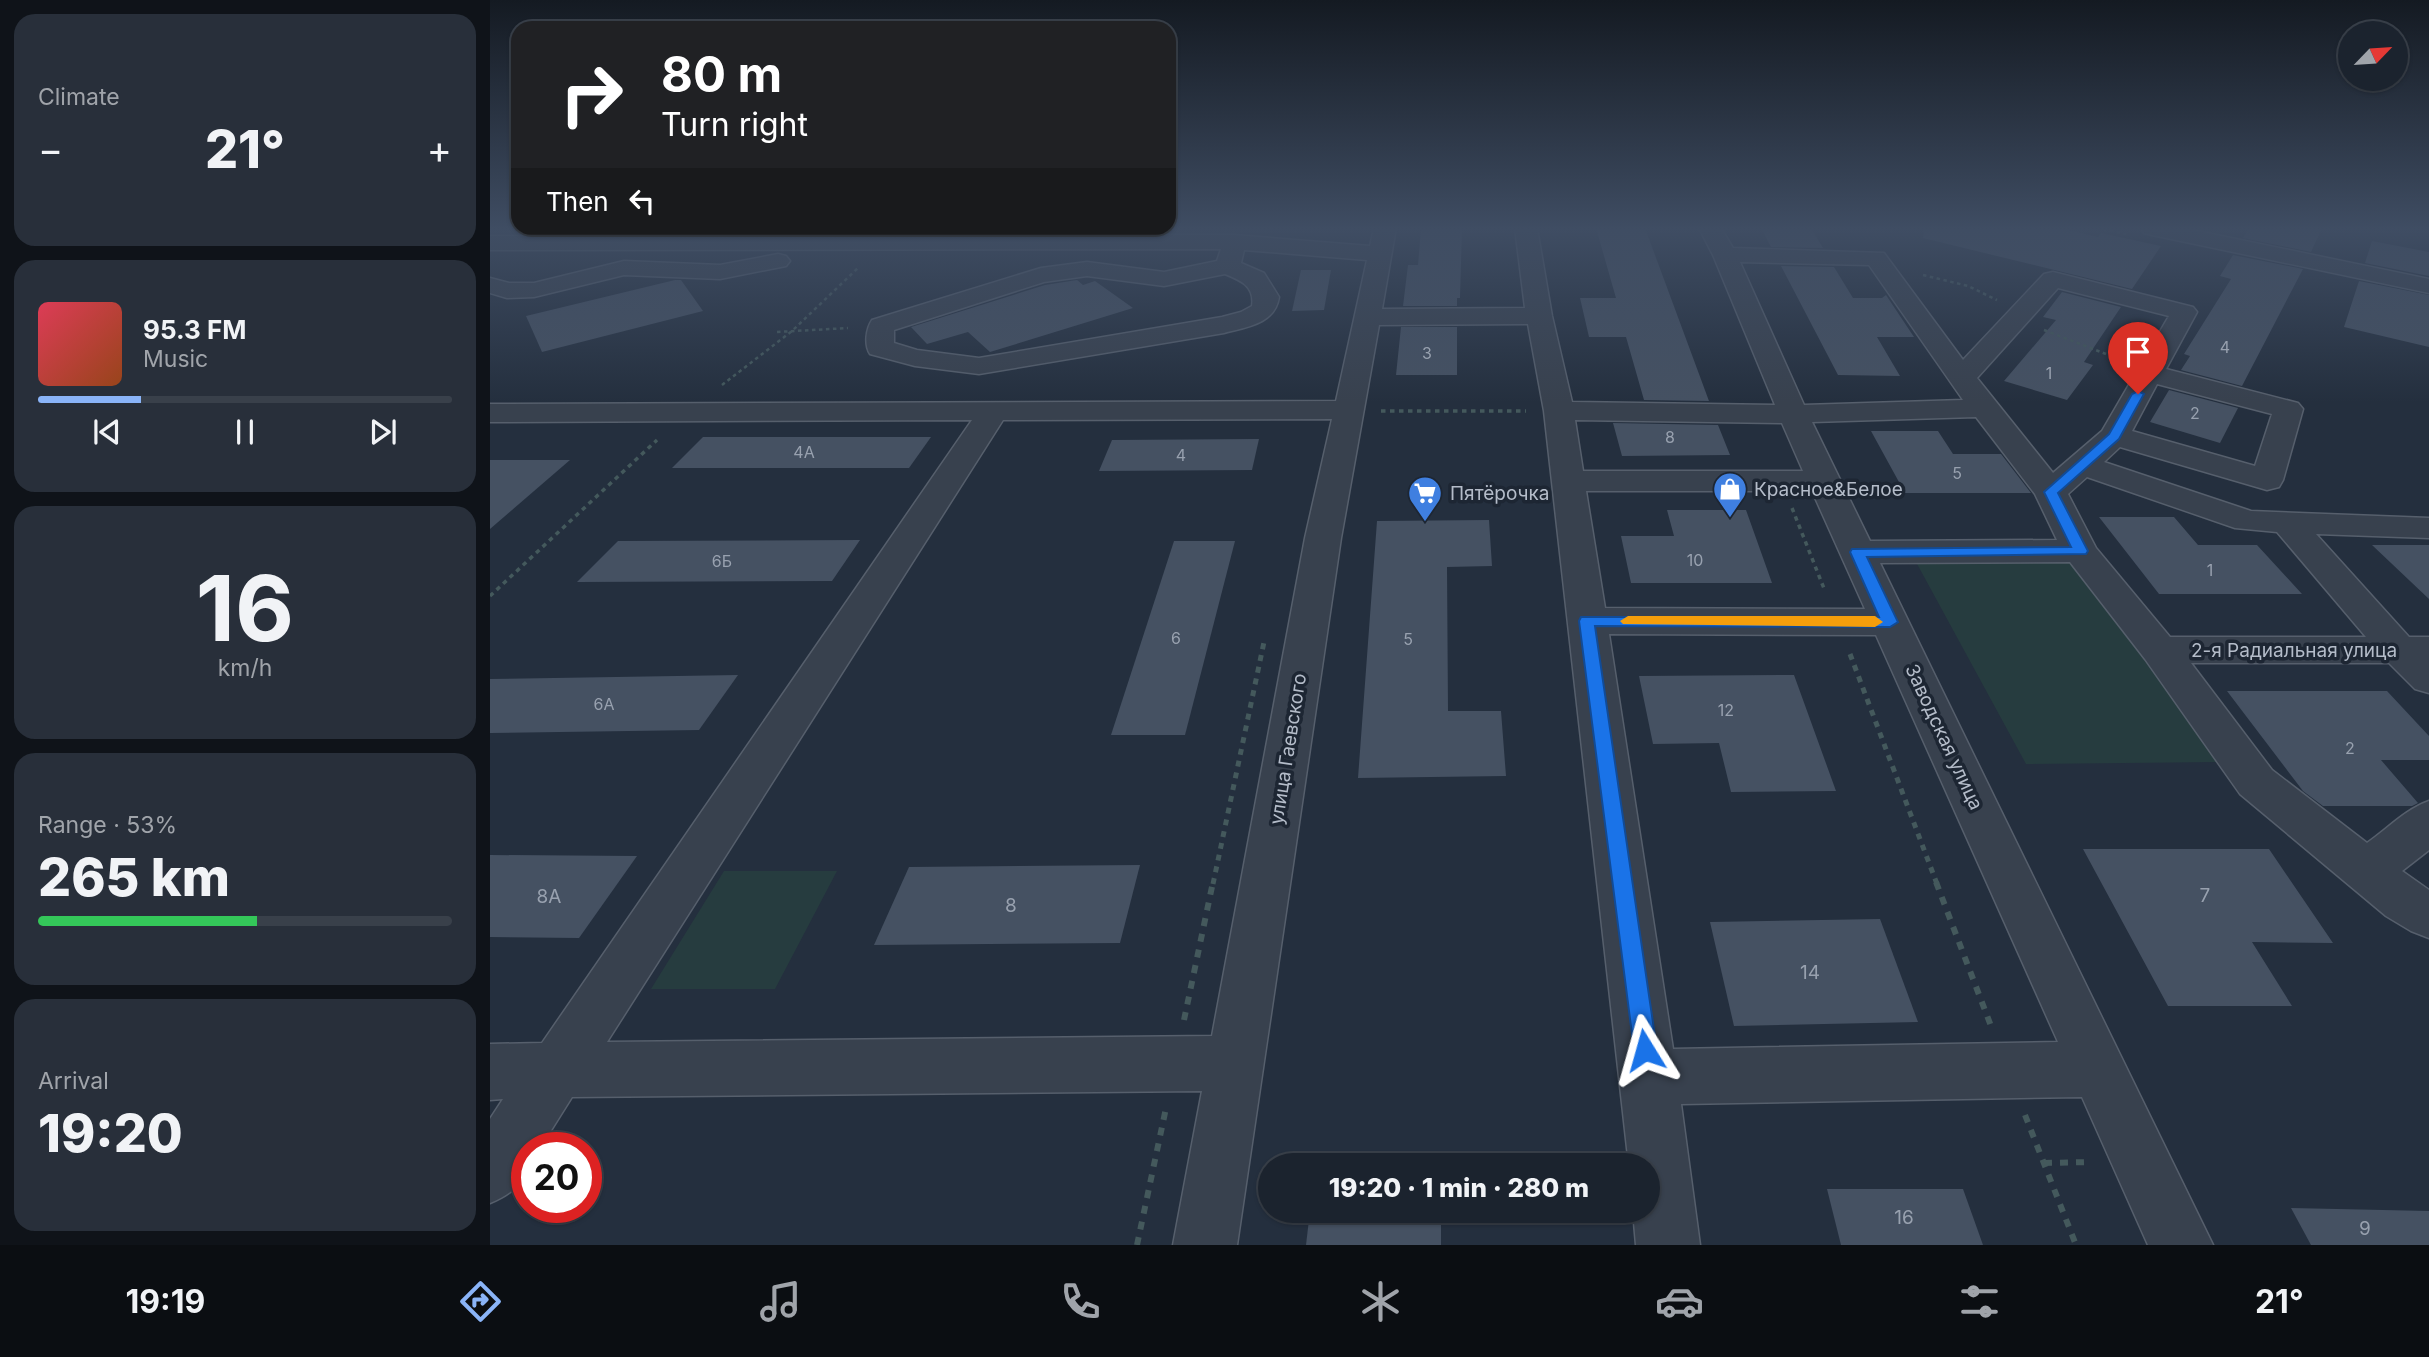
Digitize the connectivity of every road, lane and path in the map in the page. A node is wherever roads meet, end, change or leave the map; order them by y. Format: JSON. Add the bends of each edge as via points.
{"nodes":[{"id":1,"x":493,"y":286,"type":"edge"},
{"id":2,"x":546,"y":286,"type":"edge"},
{"id":3,"x":1006,"y":286,"type":"edge"},
{"id":4,"x":1260,"y":286,"type":"edge"},
{"id":5,"x":1370,"y":286,"type":"edge"},
{"id":6,"x":1535,"y":286,"type":"edge"},
{"id":7,"x":1737,"y":286,"type":"edge"},
{"id":8,"x":1897,"y":286,"type":"edge"},
{"id":9,"x":1968,"y":286,"type":"edge"},
{"id":10,"x":2046,"y":286,"type":"edge"},
{"id":11,"x":2081,"y":286,"type":"edge"},
{"id":12,"x":2020,"y":315,"type":"junction"},
{"id":13,"x":1539,"y":316,"type":"junction"},
{"id":14,"x":1367,"y":317,"type":"junction"},
{"id":15,"x":881,"y":326,"type":"junction"},
{"id":16,"x":777,"y":332,"type":"dead end"},
{"id":17,"x":2151,"y":372,"type":"junction"},
{"id":18,"x":1964,"y":377,"type":"junction"},
{"id":19,"x":1984,"y":408,"type":"junction"},
{"id":20,"x":1349,"y":410,"type":"junction"},
{"id":21,"x":1559,"y":411,"type":"junction"},
{"id":22,"x":993,"y":412,"type":"junction"},
{"id":23,"x":490,"y":413,"type":"edge"},
{"id":24,"x":1794,"y":414,"type":"junction"},
{"id":25,"x":2115,"y":436,"type":"junction"},
{"id":26,"x":2082,"y":465,"type":"junction"},
{"id":27,"x":1568,"y":481,"type":"junction"},
{"id":28,"x":1782,"y":481,"type":"junction"},
{"id":29,"x":1824,"y":481,"type":"junction"},
{"id":30,"x":2051,"y":492,"type":"junction"},
{"id":31,"x":2287,"y":523,"type":"junction"},
{"id":32,"x":2429,"y":528,"type":"edge"},
{"id":33,"x":2080,"y":551,"type":"junction"},
{"id":34,"x":1857,"y":552,"type":"junction"},
{"id":35,"x":1587,"y":621,"type":"junction"},
{"id":36,"x":1837,"y":622,"type":"junction"},
{"id":37,"x":1890,"y":622,"type":"junction"},
{"id":38,"x":1265,"y":633,"type":"dead end"},
{"id":39,"x":2159,"y":650,"type":"junction"},
{"id":40,"x":2414,"y":650,"type":"edge"},
{"id":41,"x":2429,"y":679,"type":"edge"},
{"id":42,"x":2429,"y":820,"type":"edge"},
{"id":43,"x":2366,"y":871,"type":"junction"},
{"id":44,"x":2429,"y":916,"type":"edge"},
{"id":45,"x":1175,"y":1063,"type":"junction"},
{"id":46,"x":1235,"y":1063,"type":"junction"},
{"id":47,"x":2099,"y":1069,"type":"junction"},
{"id":48,"x":557,"y":1070,"type":"junction"},
{"id":49,"x":2008,"y":1070,"type":"junction"},
{"id":50,"x":490,"y":1072,"type":"edge"},
{"id":51,"x":1649,"y":1077,"type":"junction"},
{"id":52,"x":490,"y":1172,"type":"edge"},
{"id":53,"x":1137,"y":1245,"type":"edge"},
{"id":54,"x":1205,"y":1245,"type":"edge"},
{"id":55,"x":1668,"y":1245,"type":"edge"},
{"id":56,"x":2076,"y":1245,"type":"edge"},
{"id":57,"x":2181,"y":1245,"type":"edge"}],
"edges":[{"from":1,"to":2,"type":"street","via":[[507,291]]},
{"from":3,"to":15,"type":"street"},
{"from":4,"to":15,"type":"street","via":[[1266,297],[1264,309],[1250,318],[979,366],[915,358],[880,348]]},
{"from":5,"to":14,"type":"street","name":"улица Гаевского"},
{"from":6,"to":13,"type":"street"},
{"from":7,"to":24,"type":"street","name":"Заводская улица"},
{"from":8,"to":18,"type":"street"},
{"from":9,"to":12,"type":"path"},
{"from":10,"to":12,"type":"street"},
{"from":11,"to":17,"type":"street","via":[[2184,312]]},
{"from":12,"to":17,"type":"path"},
{"from":12,"to":18,"type":"street"},
{"from":13,"to":14,"type":"street"},
{"from":13,"to":21,"type":"street"},
{"from":14,"to":20,"type":"street","name":"улица Гаевского"},
{"from":15,"to":16,"type":"path"},
{"from":17,"to":25,"type":"street"},
{"from":17,"to":25,"type":"street","via":[[2288,409],[2267,480]]},
{"from":18,"to":19,"type":"street"},
{"from":19,"to":24,"type":"street"},
{"from":19,"to":30,"type":"street"},
{"from":20,"to":21,"type":"path"},
{"from":20,"to":22,"type":"street"},
{"from":20,"to":46,"type":"street","name":"улица Гаевского","via":[[1323,538]]},
{"from":21,"to":24,"type":"street"},
{"from":21,"to":27,"type":"street"},
{"from":22,"to":23,"type":"street"},
{"from":22,"to":48,"type":"street"},
{"from":24,"to":29,"type":"street","name":"Заводская улица"},
{"from":25,"to":26,"type":"street"},
{"from":26,"to":30,"type":"street"},
{"from":26,"to":31,"type":"street","via":[[2246,521]]},
{"from":27,"to":28,"type":"street"},
{"from":27,"to":35,"type":"street"},
{"from":28,"to":29,"type":"street"},
{"from":28,"to":36,"type":"path"},
{"from":29,"to":34,"type":"street","name":"Заводская улица"},
{"from":30,"to":33,"type":"street"},
{"from":31,"to":32,"type":"street"},
{"from":31,"to":40,"type":"street"},
{"from":33,"to":34,"type":"street"},
{"from":33,"to":39,"type":"street"},
{"from":34,"to":37,"type":"street","name":"Заводская улица"},
{"from":35,"to":36,"type":"street"},
{"from":35,"to":51,"type":"street"},
{"from":36,"to":37,"type":"street"},
{"from":36,"to":49,"type":"path"},
{"from":37,"to":47,"type":"street","name":"Заводская улица"},
{"from":38,"to":45,"type":"path"},
{"from":39,"to":40,"type":"street","name":"2-я Радиальная улица"},
{"from":39,"to":43,"type":"street","via":[[2256,782]]},
{"from":40,"to":41,"type":"street"},
{"from":42,"to":43,"type":"street"},
{"from":43,"to":44,"type":"street"},
{"from":45,"to":46,"type":"street"},
{"from":45,"to":48,"type":"street"},
{"from":45,"to":53,"type":"path"},
{"from":46,"to":54,"type":"street","name":"улица Гаевского"},
{"from":47,"to":49,"type":"street"},
{"from":47,"to":57,"type":"street","name":"Заводская улица"},
{"from":48,"to":50,"type":"street"},
{"from":48,"to":52,"type":"street"},
{"from":49,"to":51,"type":"street"},
{"from":49,"to":56,"type":"path"},
{"from":51,"to":55,"type":"street"}]}
